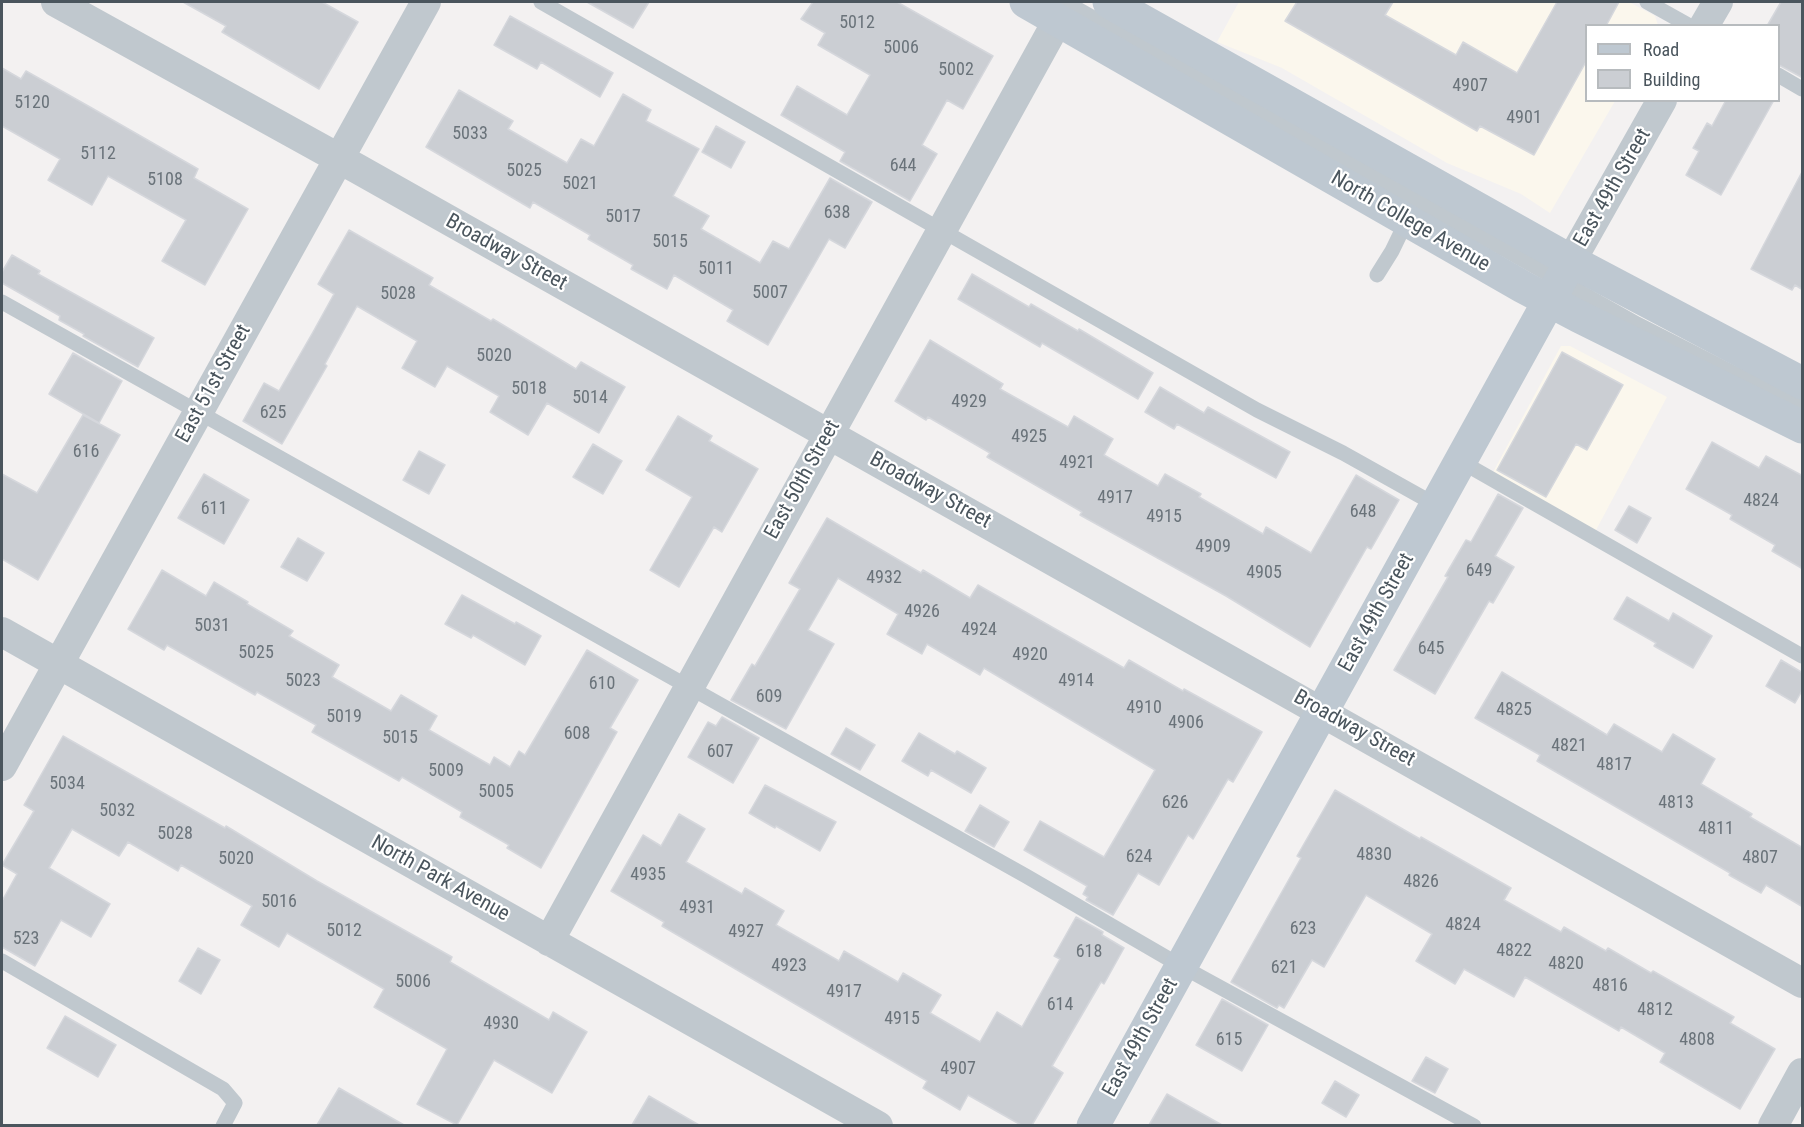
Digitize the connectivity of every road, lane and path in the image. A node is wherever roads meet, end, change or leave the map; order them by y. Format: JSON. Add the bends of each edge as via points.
{"nodes":[{"id":1,"x":56,"y":2,"type":"edge"},
{"id":2,"x":426,"y":2,"type":"edge"},
{"id":3,"x":541,"y":2,"type":"edge"},
{"id":4,"x":1026,"y":2,"type":"edge"},
{"id":5,"x":1109,"y":2,"type":"edge"},
{"id":6,"x":1647,"y":2,"type":"edge"},
{"id":7,"x":1718,"y":2,"type":"edge"},
{"id":8,"x":1061,"y":11,"type":"edge"},
{"id":9,"x":1686,"y":24,"type":"edge"},
{"id":10,"x":1705,"y":24,"type":"edge"},
{"id":11,"x":1780,"y":76,"type":"edge"},
{"id":12,"x":1803,"y":89,"type":"edge"},
{"id":13,"x":1661,"y":102,"type":"edge"},
{"id":14,"x":338,"y":158,"type":"junction"},
{"id":15,"x":1407,"y":220,"type":"junction"},
{"id":16,"x":943,"y":229,"type":"junction"},
{"id":17,"x":1377,"y":275,"type":"dead end"},
{"id":18,"x":1560,"y":280,"type":"junction"},
{"id":19,"x":2,"y":302,"type":"edge"},
{"id":20,"x":1803,"y":383,"type":"edge"},
{"id":21,"x":1803,"y":406,"type":"edge"},
{"id":22,"x":197,"y":413,"type":"junction"},
{"id":23,"x":1803,"y":427,"type":"edge"},
{"id":24,"x":829,"y":434,"type":"junction"},
{"id":25,"x":1460,"y":461,"type":"junction"},
{"id":26,"x":1436,"y":505,"type":"junction"},
{"id":27,"x":2,"y":632,"type":"edge"},
{"id":28,"x":1803,"y":656,"type":"edge"},
{"id":29,"x":58,"y":664,"type":"junction"},
{"id":30,"x":688,"y":688,"type":"junction"},
{"id":31,"x":1322,"y":711,"type":"junction"},
{"id":32,"x":2,"y":766,"type":"edge"},
{"id":33,"x":549,"y":941,"type":"junction"},
{"id":34,"x":2,"y":961,"type":"edge"},
{"id":35,"x":1181,"y":966,"type":"junction"},
{"id":36,"x":1803,"y":983,"type":"edge"},
{"id":37,"x":1803,"y":1073,"type":"edge"},
{"id":38,"x":223,"y":1125,"type":"edge"},
{"id":39,"x":878,"y":1125,"type":"edge"},
{"id":40,"x":1093,"y":1125,"type":"edge"},
{"id":41,"x":1474,"y":1125,"type":"edge"},
{"id":42,"x":1773,"y":1125,"type":"edge"}],
"edges":[{"from":1,"to":14,"type":"street","name":"Broadway Street"},
{"from":2,"to":14,"type":"street","name":"East 51st Street"},
{"from":3,"to":16,"type":"lane"},
{"from":4,"to":8,"type":"main road","name":"North College Avenue"},
{"from":5,"to":18,"type":"main road","name":"North College Avenue"},
{"from":6,"to":9,"type":"lane"},
{"from":7,"to":10,"type":"street"},
{"from":8,"to":15,"type":"main road","name":"North College Avenue"},
{"from":8,"to":16,"type":"street","name":"East 50th Street"},
{"from":8,"to":18,"type":"lane","name":"North College Avenue"},
{"from":11,"to":12,"type":"lane"},
{"from":13,"to":18,"type":"street","name":"East 49th Street"},
{"from":14,"to":22,"type":"street","name":"East 51st Street"},
{"from":14,"to":24,"type":"street","name":"Broadway Street"},
{"from":15,"to":17,"type":"lane"},
{"from":15,"to":18,"type":"main road","name":"North College Avenue"},
{"from":16,"to":24,"type":"street","name":"East 50th Street"},
{"from":16,"to":26,"type":"lane","via":[[1248,404]]},
{"from":18,"to":20,"type":"main road","name":"North College Avenue"},
{"from":18,"to":21,"type":"lane","name":"North College Avenue","via":[[1710,362]]},
{"from":18,"to":23,"type":"main road","name":"North College Avenue","via":[[1711,383]]},
{"from":18,"to":25,"type":"main road","name":"East 49th Street"},
{"from":19,"to":22,"type":"lane"},
{"from":22,"to":29,"type":"street","name":"East 51st Street"},
{"from":22,"to":30,"type":"lane"},
{"from":24,"to":30,"type":"street","name":"East 50th Street"},
{"from":24,"to":31,"type":"street","name":"Broadway Street"},
{"from":25,"to":26,"type":"main road","name":"East 49th Street"},
{"from":25,"to":28,"type":"lane"},
{"from":26,"to":31,"type":"main road","name":"East 49th Street"},
{"from":27,"to":29,"type":"street","name":"North Park Avenue"},
{"from":29,"to":32,"type":"street","name":"East 51st Street"},
{"from":29,"to":33,"type":"street","name":"North Park Avenue"},
{"from":30,"to":33,"type":"street","name":"East 50th Street"},
{"from":30,"to":35,"type":"lane"},
{"from":31,"to":35,"type":"main road","name":"East 49th Street"},
{"from":31,"to":36,"type":"street","name":"Broadway Street"},
{"from":33,"to":39,"type":"street","name":"North Park Avenue"},
{"from":34,"to":38,"type":"lane","via":[[223,1089],[235,1103]]},
{"from":35,"to":40,"type":"main road","name":"East 49th Street"},
{"from":35,"to":41,"type":"lane"},
{"from":37,"to":42,"type":"street"}]}
